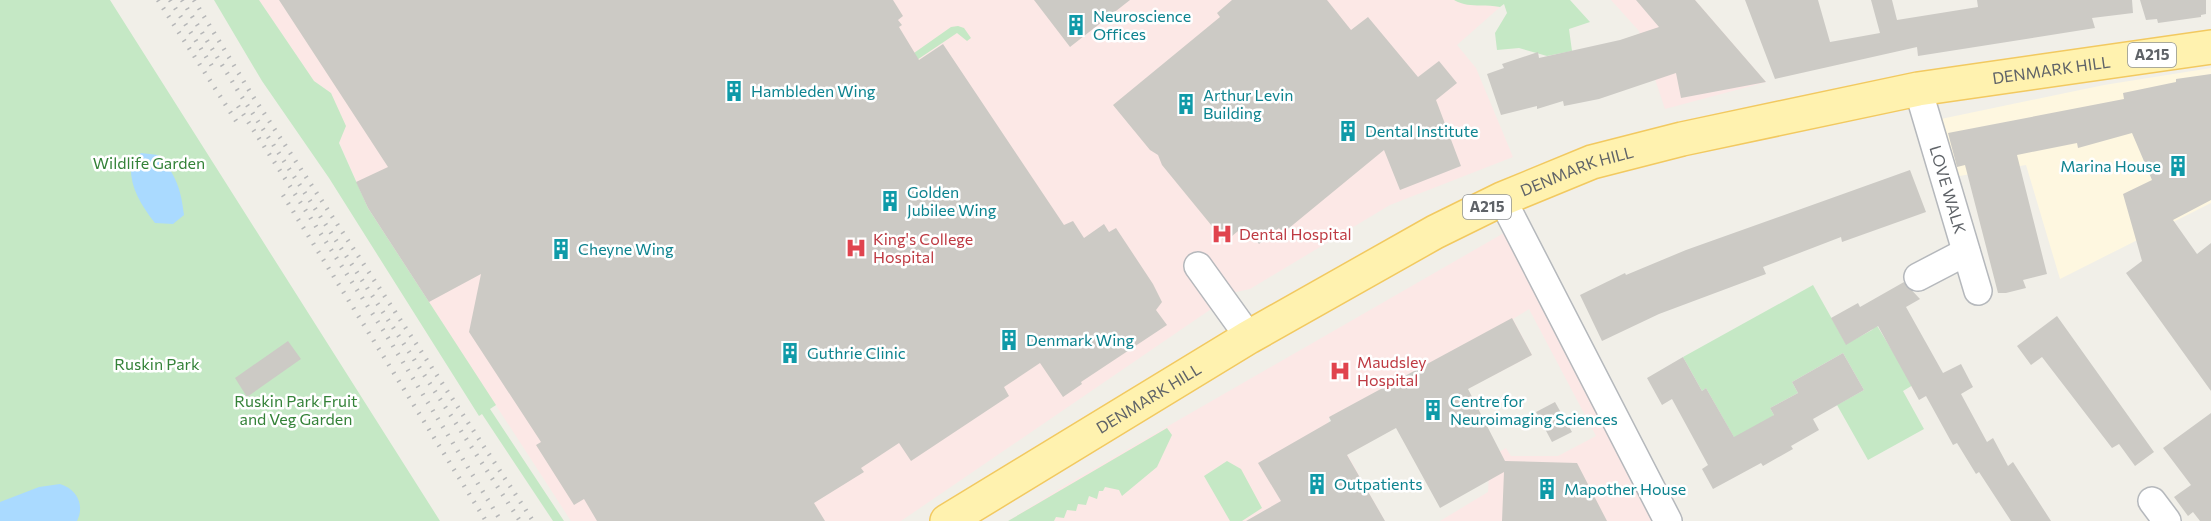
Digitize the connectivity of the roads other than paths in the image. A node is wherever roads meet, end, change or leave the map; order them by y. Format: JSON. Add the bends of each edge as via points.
{"nodes":[{"id":1,"x":2211,"y":47,"type":"edge"},
{"id":2,"x":1918,"y":89,"type":"junction"},
{"id":3,"x":1503,"y":199,"type":"junction"},
{"id":4,"x":1966,"y":252,"type":"junction"},
{"id":5,"x":1198,"y":266,"type":"dead end"},
{"id":6,"x":1918,"y":277,"type":"dead end"},
{"id":7,"x":1978,"y":291,"type":"dead end"},
{"id":8,"x":1249,"y":337,"type":"junction"},
{"id":9,"x":947,"y":521,"type":"edge"},
{"id":10,"x":1668,"y":521,"type":"edge"}],
"edges":[{"from":1,"to":2,"type":"main road","name":"DENMARK HILL","number":"A215"},
{"from":2,"to":3,"type":"main road","name":"DENMARK HILL","number":"A215","via":[[1592,162]]},
{"from":2,"to":4,"type":"street","name":"LOVE WALK"},
{"from":3,"to":8,"type":"main road","name":"DENMARK HILL","number":"A215","via":[[1435,232]]},
{"from":3,"to":10,"type":"street"},
{"from":4,"to":6,"type":"street"},
{"from":4,"to":7,"type":"street","name":"LOVE WALK"},
{"from":5,"to":8,"type":"street"},
{"from":8,"to":9,"type":"main road","name":"DENMARK HILL","number":"A215"}]}
